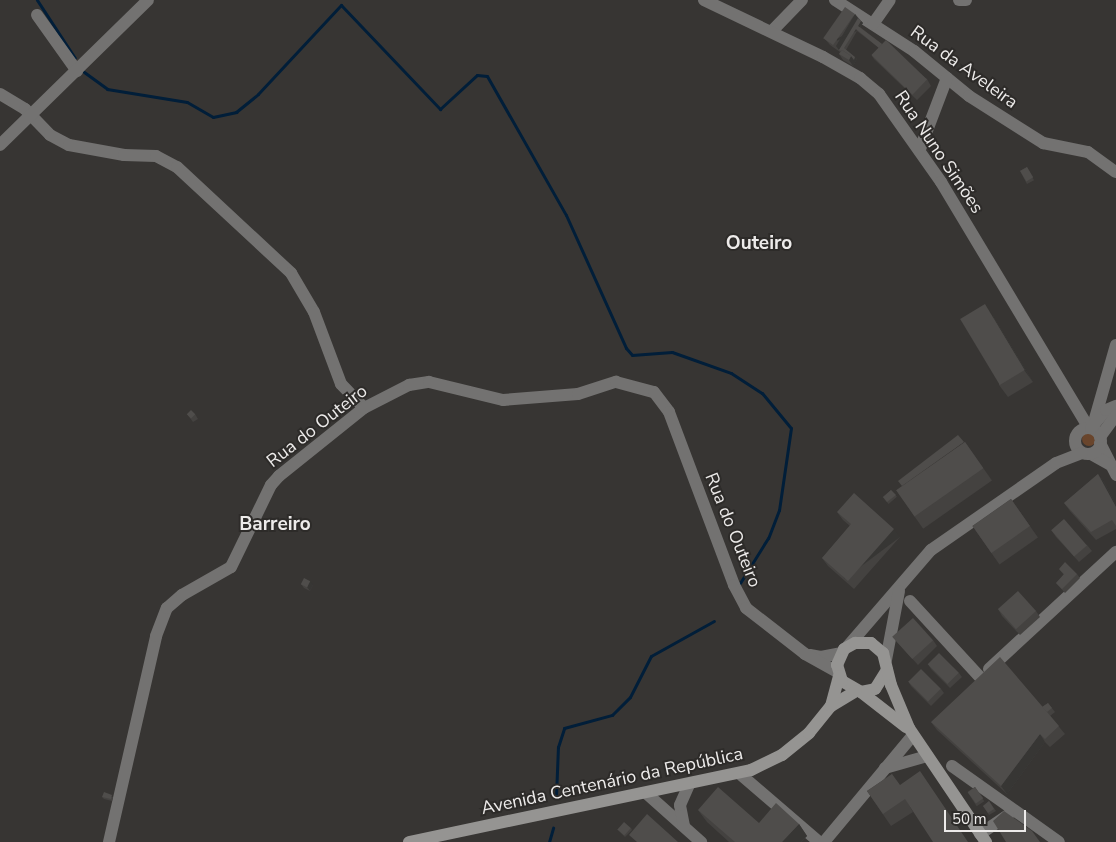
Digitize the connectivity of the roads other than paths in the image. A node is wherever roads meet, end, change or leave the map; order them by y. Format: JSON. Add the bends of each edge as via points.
{"nodes":[{"id":1,"x":148,"y":0,"type":"edge"},
{"id":2,"x":704,"y":0,"type":"edge"},
{"id":3,"x":802,"y":0,"type":"edge"},
{"id":4,"x":835,"y":0,"type":"edge"},
{"id":5,"x":890,"y":0,"type":"edge"},
{"id":6,"x":959,"y":0,"type":"edge"},
{"id":7,"x":966,"y":0,"type":"edge"},
{"id":8,"x":37,"y":15,"type":"dead end"},
{"id":9,"x":873,"y":24,"type":"junction"},
{"id":10,"x":772,"y":31,"type":"junction"},
{"id":11,"x":77,"y":71,"type":"junction"},
{"id":12,"x":947,"y":78,"type":"junction"},
{"id":13,"x":0,"y":94,"type":"edge"},
{"id":14,"x":32,"y":116,"type":"junction"},
{"id":15,"x":0,"y":145,"type":"edge"},
{"id":16,"x":920,"y":149,"type":"junction"},
{"id":17,"x":1116,"y":172,"type":"edge"},
{"id":18,"x":1116,"y":345,"type":"edge"},
{"id":19,"x":1075,"y":405,"type":"junction"},
{"id":20,"x":364,"y":408,"type":"junction"},
{"id":21,"x":1096,"y":425,"type":"edge"},
{"id":22,"x":1086,"y":453,"type":"junction"},
{"id":23,"x":1056,"y":463,"type":"junction"},
{"id":24,"x":1113,"y":469,"type":"edge"},
{"id":25,"x":1116,"y":552,"type":"edge"},
{"id":26,"x":900,"y":586,"type":"junction"},
{"id":27,"x":910,"y":601,"type":"dead end"},
{"id":28,"x":845,"y":650,"type":"junction"},
{"id":29,"x":805,"y":654,"type":"junction"},
{"id":30,"x":887,"y":665,"type":"junction"},
{"id":31,"x":839,"y":674,"type":"junction"},
{"id":32,"x":980,"y":677,"type":"junction"},
{"id":33,"x":967,"y":689,"type":"edge"},
{"id":34,"x":858,"y":691,"type":"junction"},
{"id":35,"x":830,"y":706,"type":"junction"},
{"id":36,"x":911,"y":732,"type":"junction"},
{"id":37,"x":927,"y":756,"type":"junction"},
{"id":38,"x":952,"y":766,"type":"dead end"},
{"id":39,"x":885,"y":768,"type":"junction"},
{"id":40,"x":740,"y":774,"type":"junction"},
{"id":41,"x":689,"y":785,"type":"junction"},
{"id":42,"x":646,"y":793,"type":"junction"},
{"id":43,"x":1014,"y":810,"type":"junction"},
{"id":44,"x":684,"y":826,"type":"junction"},
{"id":45,"x":983,"y":838,"type":"edge"},
{"id":46,"x":109,"y":842,"type":"edge"},
{"id":47,"x":409,"y":842,"type":"edge"},
{"id":48,"x":701,"y":842,"type":"edge"},
{"id":49,"x":819,"y":842,"type":"edge"},
{"id":50,"x":824,"y":842,"type":"edge"},
{"id":51,"x":1059,"y":842,"type":"edge"}],
"edges":[{"from":1,"to":11,"type":"street"},
{"from":2,"to":10,"type":"street","name":"Rua Nuno Simões"},
{"from":3,"to":10,"type":"street"},
{"from":4,"to":9,"type":"street","name":"Rua da Aveleira"},
{"from":5,"to":9,"type":"street"},
{"from":6,"to":7,"type":"street"},
{"from":8,"to":11,"type":"street"},
{"from":9,"to":12,"type":"street","name":"Rua da Aveleira"},
{"from":10,"to":16,"type":"street","name":"Rua Nuno Simões","via":[[870,85]]},
{"from":11,"to":14,"type":"street"},
{"from":12,"to":16,"type":"street"},
{"from":12,"to":17,"type":"street","name":"Rua da Aveleira","via":[[1043,143],[1088,152]]},
{"from":13,"to":14,"type":"street"},
{"from":14,"to":15,"type":"street"},
{"from":14,"to":20,"type":"street","via":[[50,135],[69,145],[124,155],[156,156],[177,167],[290,273],[314,312],[341,384]]},
{"from":16,"to":19,"type":"street","name":"Rua Nuno Simões"},
{"from":18,"to":21,"type":"street"},
{"from":19,"to":21,"type":"street","name":"Rua Nuno Simões"},
{"from":19,"to":21,"type":"street"},
{"from":20,"to":29,"type":"street","name":"Rua do Outeiro","via":[[399,388],[424,382],[504,400],[578,394],[616,382],[654,392],[669,412],[746,608]]},
{"from":20,"to":46,"type":"street","name":"Rua do Outeiro","via":[[271,485],[231,567],[182,595],[164,613]]},
{"from":21,"to":22,"type":"street"},
{"from":21,"to":22,"type":"street"},
{"from":21,"to":23,"type":"street"},
{"from":21,"to":24,"type":"street","name":"Rua Nuno Simões"},
{"from":22,"to":23,"type":"street"},
{"from":22,"to":24,"type":"street","name":"Rua Nuno Simões"},
{"from":23,"to":26,"type":"street","via":[[939,543]]},
{"from":25,"to":32,"type":"street"},
{"from":26,"to":28,"type":"street"},
{"from":26,"to":30,"type":"street","via":[[892,616]]},
{"from":27,"to":32,"type":"street"},
{"from":28,"to":29,"type":"street","via":[[821,657]]},
{"from":28,"to":30,"type":"main road","via":[[871,643]]},
{"from":28,"to":31,"type":"main road"},
{"from":29,"to":31,"type":"street","name":"Rua do Outeiro"},
{"from":30,"to":34,"type":"main road","via":[[875,688]]},
{"from":30,"to":36,"type":"main road"},
{"from":31,"to":34,"type":"main road","via":[[846,686]]},
{"from":31,"to":35,"type":"main road","name":"Avenida Centenário da República"},
{"from":32,"to":33,"type":"street"},
{"from":34,"to":35,"type":"main road","name":"Avenida Centenário da República"},
{"from":34,"to":36,"type":"main road"},
{"from":35,"to":40,"type":"main road","name":"Avenida Centenário da República","via":[[809,733],[790,749]]},
{"from":36,"to":37,"type":"main road"},
{"from":36,"to":39,"type":"street"},
{"from":37,"to":39,"type":"street"},
{"from":37,"to":45,"type":"main road"},
{"from":38,"to":43,"type":"street"},
{"from":39,"to":50,"type":"street"},
{"from":40,"to":41,"type":"main road","name":"Avenida Centenário da República"},
{"from":40,"to":49,"type":"street"},
{"from":41,"to":42,"type":"main road","name":"Avenida Centenário da República"},
{"from":41,"to":44,"type":"street","via":[[680,805]]},
{"from":42,"to":44,"type":"street"},
{"from":42,"to":47,"type":"main road","name":"Avenida Centenário da República"},
{"from":43,"to":45,"type":"street"},
{"from":43,"to":51,"type":"street"},
{"from":44,"to":48,"type":"street"}]}
